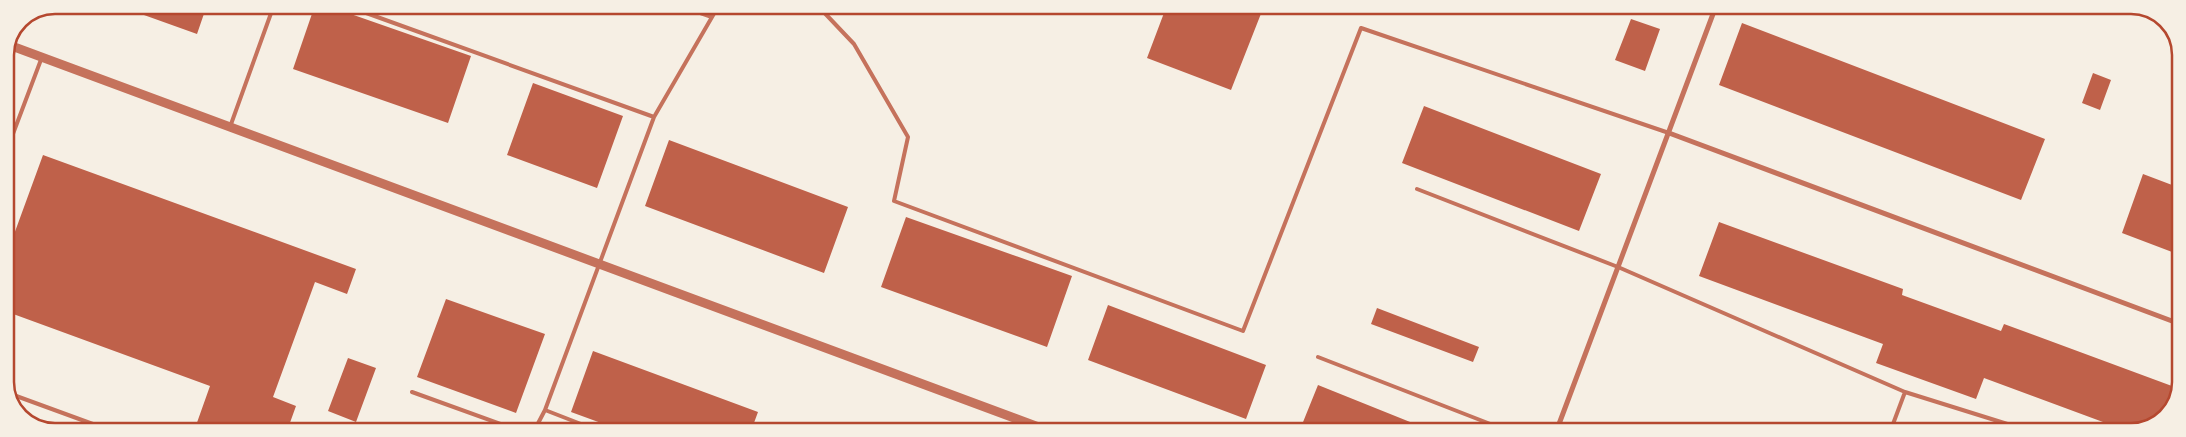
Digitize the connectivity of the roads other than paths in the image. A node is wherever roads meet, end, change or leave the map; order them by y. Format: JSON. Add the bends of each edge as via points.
{"nodes":[{"id":1,"x":271,"y":14,"type":"edge"},
{"id":2,"x":369,"y":14,"type":"edge"},
{"id":3,"x":703,"y":14,"type":"edge"},
{"id":4,"x":714,"y":14,"type":"edge"},
{"id":5,"x":826,"y":14,"type":"edge"},
{"id":6,"x":1713,"y":14,"type":"edge"},
{"id":7,"x":712,"y":17,"type":"junction"},
{"id":8,"x":15,"y":47,"type":"edge"},
{"id":9,"x":42,"y":58,"type":"junction"},
{"id":10,"x":654,"y":117,"type":"junction"},
{"id":11,"x":230,"y":126,"type":"junction"},
{"id":12,"x":14,"y":131,"type":"edge"},
{"id":13,"x":1669,"y":133,"type":"junction"},
{"id":14,"x":1417,"y":189,"type":"dead end"},
{"id":15,"x":598,"y":263,"type":"junction"},
{"id":16,"x":1618,"y":267,"type":"junction"},
{"id":17,"x":2172,"y":321,"type":"edge"},
{"id":18,"x":1318,"y":357,"type":"dead end"},
{"id":19,"x":412,"y":392,"type":"dead end"},
{"id":20,"x":1905,"y":392,"type":"junction"},
{"id":21,"x":17,"y":396,"type":"edge"},
{"id":22,"x":544,"y":410,"type":"junction"},
{"id":23,"x":90,"y":423,"type":"edge"},
{"id":24,"x":498,"y":423,"type":"edge"},
{"id":25,"x":538,"y":423,"type":"edge"},
{"id":26,"x":578,"y":423,"type":"edge"},
{"id":27,"x":1027,"y":423,"type":"edge"},
{"id":28,"x":1488,"y":423,"type":"edge"},
{"id":29,"x":1559,"y":423,"type":"edge"},
{"id":30,"x":1893,"y":423,"type":"edge"},
{"id":31,"x":2004,"y":423,"type":"edge"}],
"edges":[{"from":1,"to":11,"type":"lane"},
{"from":2,"to":10,"type":"lane"},
{"from":3,"to":7,"type":"lane"},
{"from":4,"to":7,"type":"lane"},
{"from":5,"to":13,"type":"lane","via":[[854,44],[908,137],[894,201],[1243,331],[1361,28]]},
{"from":6,"to":13,"type":"street"},
{"from":7,"to":10,"type":"lane"},
{"from":8,"to":9,"type":"street"},
{"from":9,"to":11,"type":"street"},
{"from":9,"to":12,"type":"lane"},
{"from":10,"to":15,"type":"lane"},
{"from":11,"to":15,"type":"street"},
{"from":13,"to":16,"type":"street"},
{"from":13,"to":17,"type":"street"},
{"from":14,"to":16,"type":"lane"},
{"from":15,"to":22,"type":"lane"},
{"from":15,"to":27,"type":"street"},
{"from":16,"to":20,"type":"lane"},
{"from":16,"to":29,"type":"street"},
{"from":18,"to":28,"type":"lane"},
{"from":19,"to":24,"type":"lane"},
{"from":20,"to":30,"type":"lane"},
{"from":20,"to":31,"type":"lane"},
{"from":21,"to":23,"type":"lane"},
{"from":22,"to":25,"type":"lane"},
{"from":22,"to":26,"type":"lane"}]}
